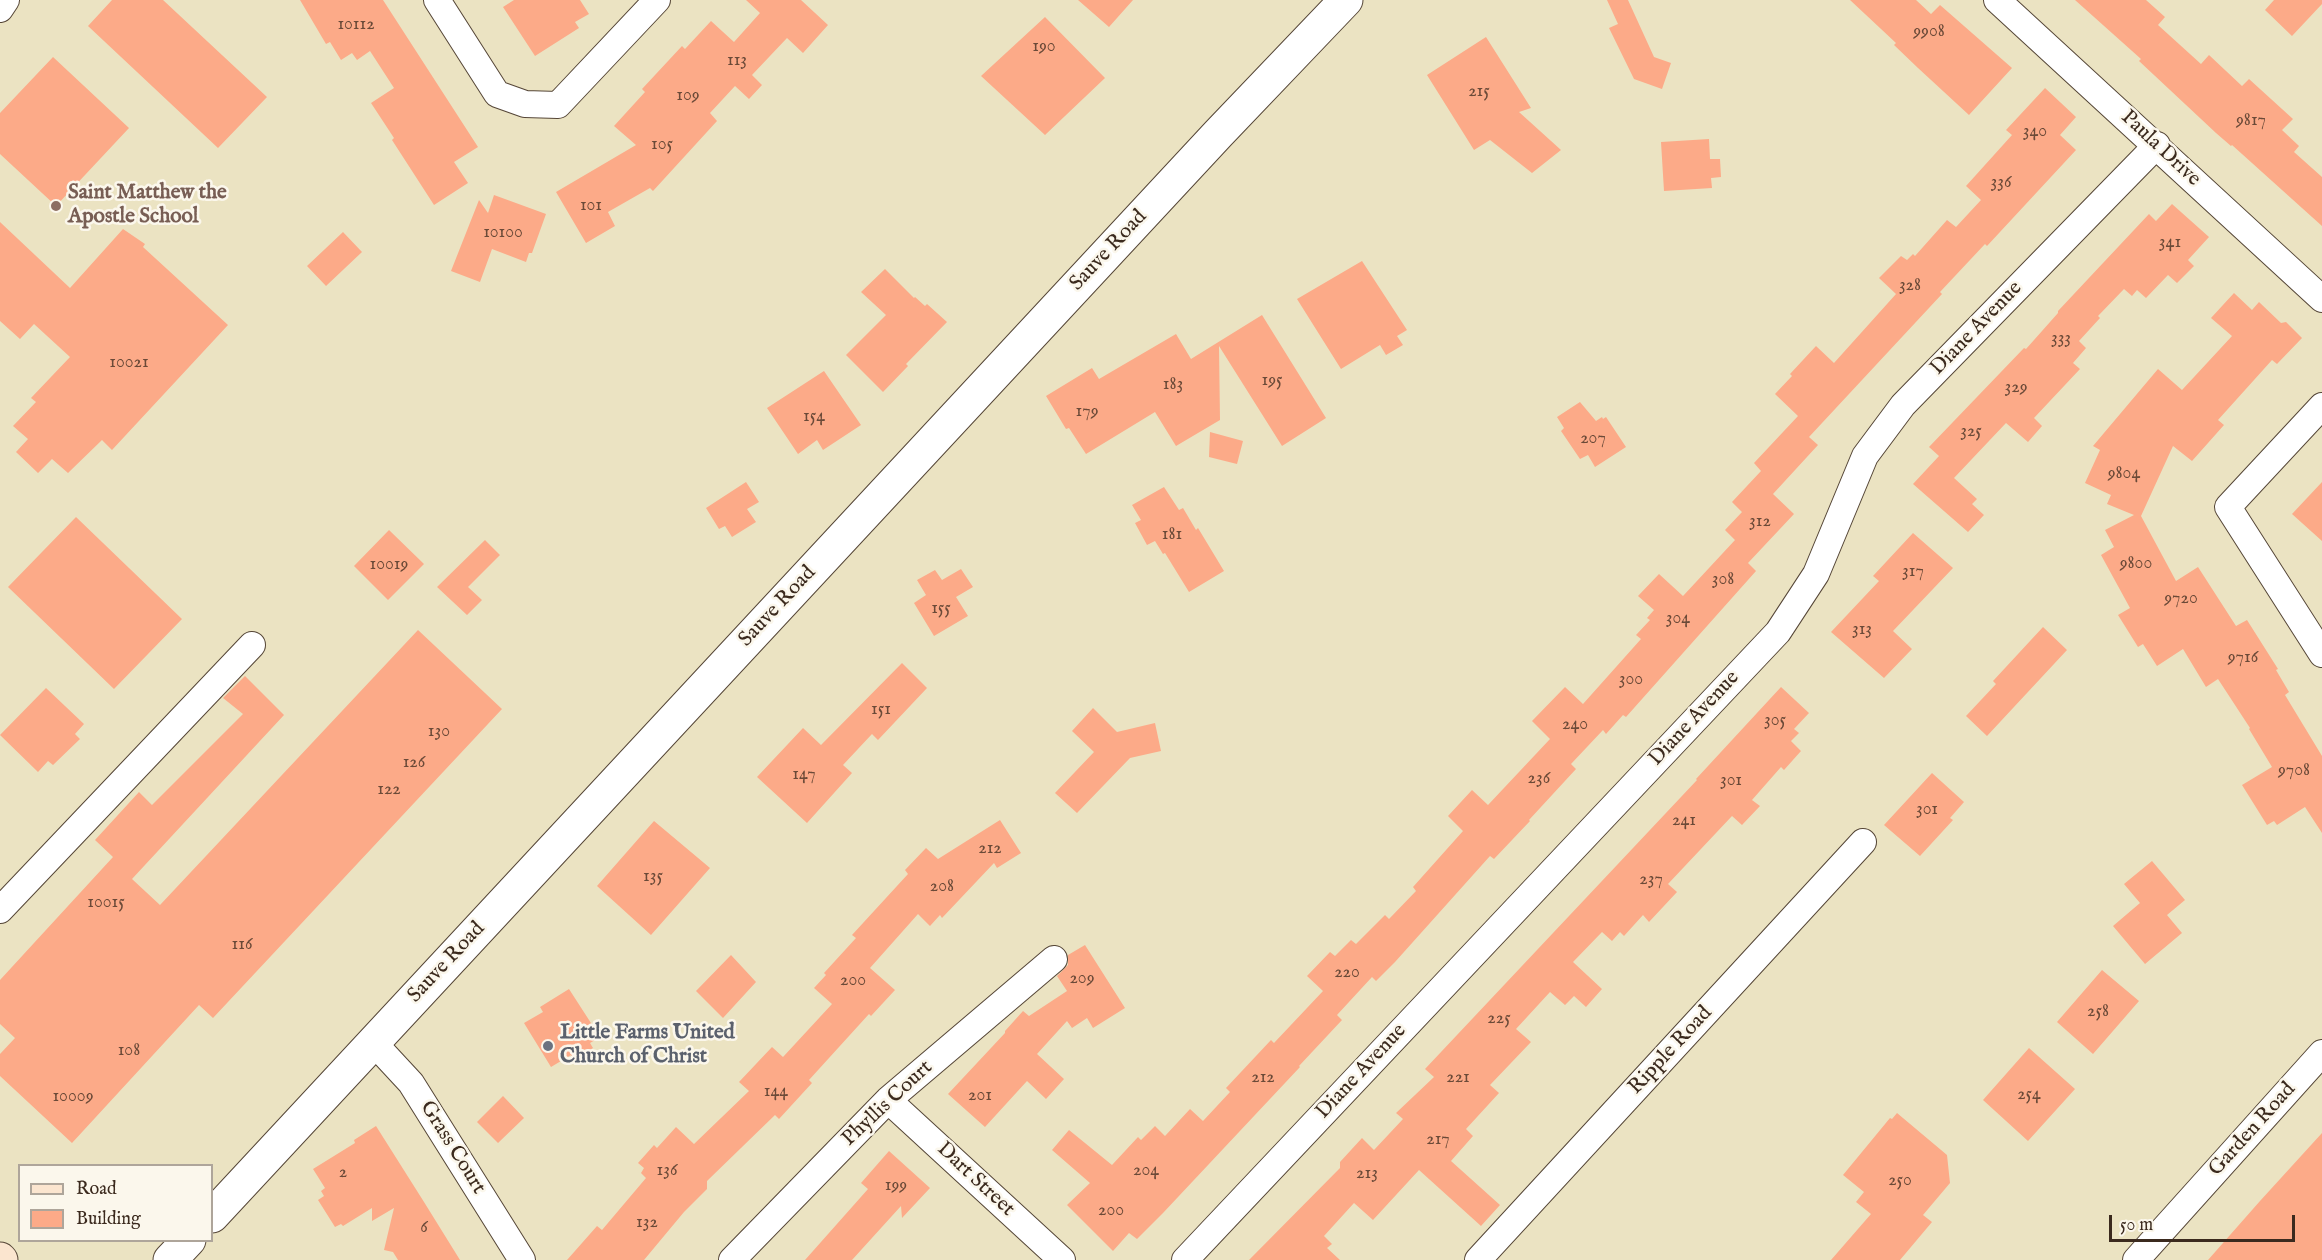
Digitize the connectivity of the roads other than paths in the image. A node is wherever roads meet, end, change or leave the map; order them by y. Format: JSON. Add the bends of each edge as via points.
{"nodes":[{"id":1,"x":6,"y":0,"type":"edge"},
{"id":2,"x":437,"y":0,"type":"edge"},
{"id":3,"x":657,"y":0,"type":"edge"},
{"id":4,"x":1346,"y":0,"type":"edge"},
{"id":5,"x":1997,"y":0,"type":"edge"},
{"id":6,"x":0,"y":9,"type":"edge"},
{"id":7,"x":2157,"y":145,"type":"junction"},
{"id":8,"x":2322,"y":299,"type":"edge"},
{"id":9,"x":2322,"y":406,"type":"edge"},
{"id":10,"x":252,"y":645,"type":"dead end"},
{"id":11,"x":2322,"y":654,"type":"edge"},
{"id":12,"x":1863,"y":842,"type":"dead end"},
{"id":13,"x":0,"y":910,"type":"edge"},
{"id":14,"x":1054,"y":959,"type":"dead end"},
{"id":15,"x":373,"y":1042,"type":"junction"},
{"id":16,"x":2322,"y":1053,"type":"edge"},
{"id":17,"x":888,"y":1100,"type":"junction"},
{"id":18,"x":213,"y":1215,"type":"edge"},
{"id":19,"x":187,"y":1242,"type":"edge"},
{"id":20,"x":2141,"y":1258,"type":"edge"},
{"id":21,"x":170,"y":1260,"type":"edge"},
{"id":22,"x":522,"y":1260,"type":"edge"},
{"id":23,"x":732,"y":1260,"type":"edge"},
{"id":24,"x":1062,"y":1260,"type":"edge"},
{"id":25,"x":1185,"y":1260,"type":"edge"},
{"id":26,"x":1478,"y":1260,"type":"edge"}],
"edges":[{"from":1,"to":6,"type":"street"},
{"from":2,"to":3,"type":"street","via":[[497,94],[525,104],[558,105]]},
{"from":4,"to":15,"type":"street","name":"Sauve Road"},
{"from":5,"to":7,"type":"street","name":"Paula Drive"},
{"from":7,"to":8,"type":"street","name":"Paula Drive"},
{"from":7,"to":25,"type":"street","name":"Diane Avenue","via":[[1903,405],[1865,456],[1816,574],[1778,632]]},
{"from":9,"to":11,"type":"street","via":[[2228,507]]},
{"from":10,"to":13,"type":"street"},
{"from":12,"to":26,"type":"street","name":"Ripple Road"},
{"from":14,"to":17,"type":"street","name":"Phyllis Court"},
{"from":15,"to":18,"type":"street","name":"Sauve Road"},
{"from":15,"to":22,"type":"street","name":"Grass Court","via":[[411,1083]]},
{"from":16,"to":20,"type":"street","name":"Garden Road"},
{"from":17,"to":23,"type":"street","name":"Phyllis Court"},
{"from":17,"to":24,"type":"street","name":"Dart Street"},
{"from":19,"to":21,"type":"street"}]}
